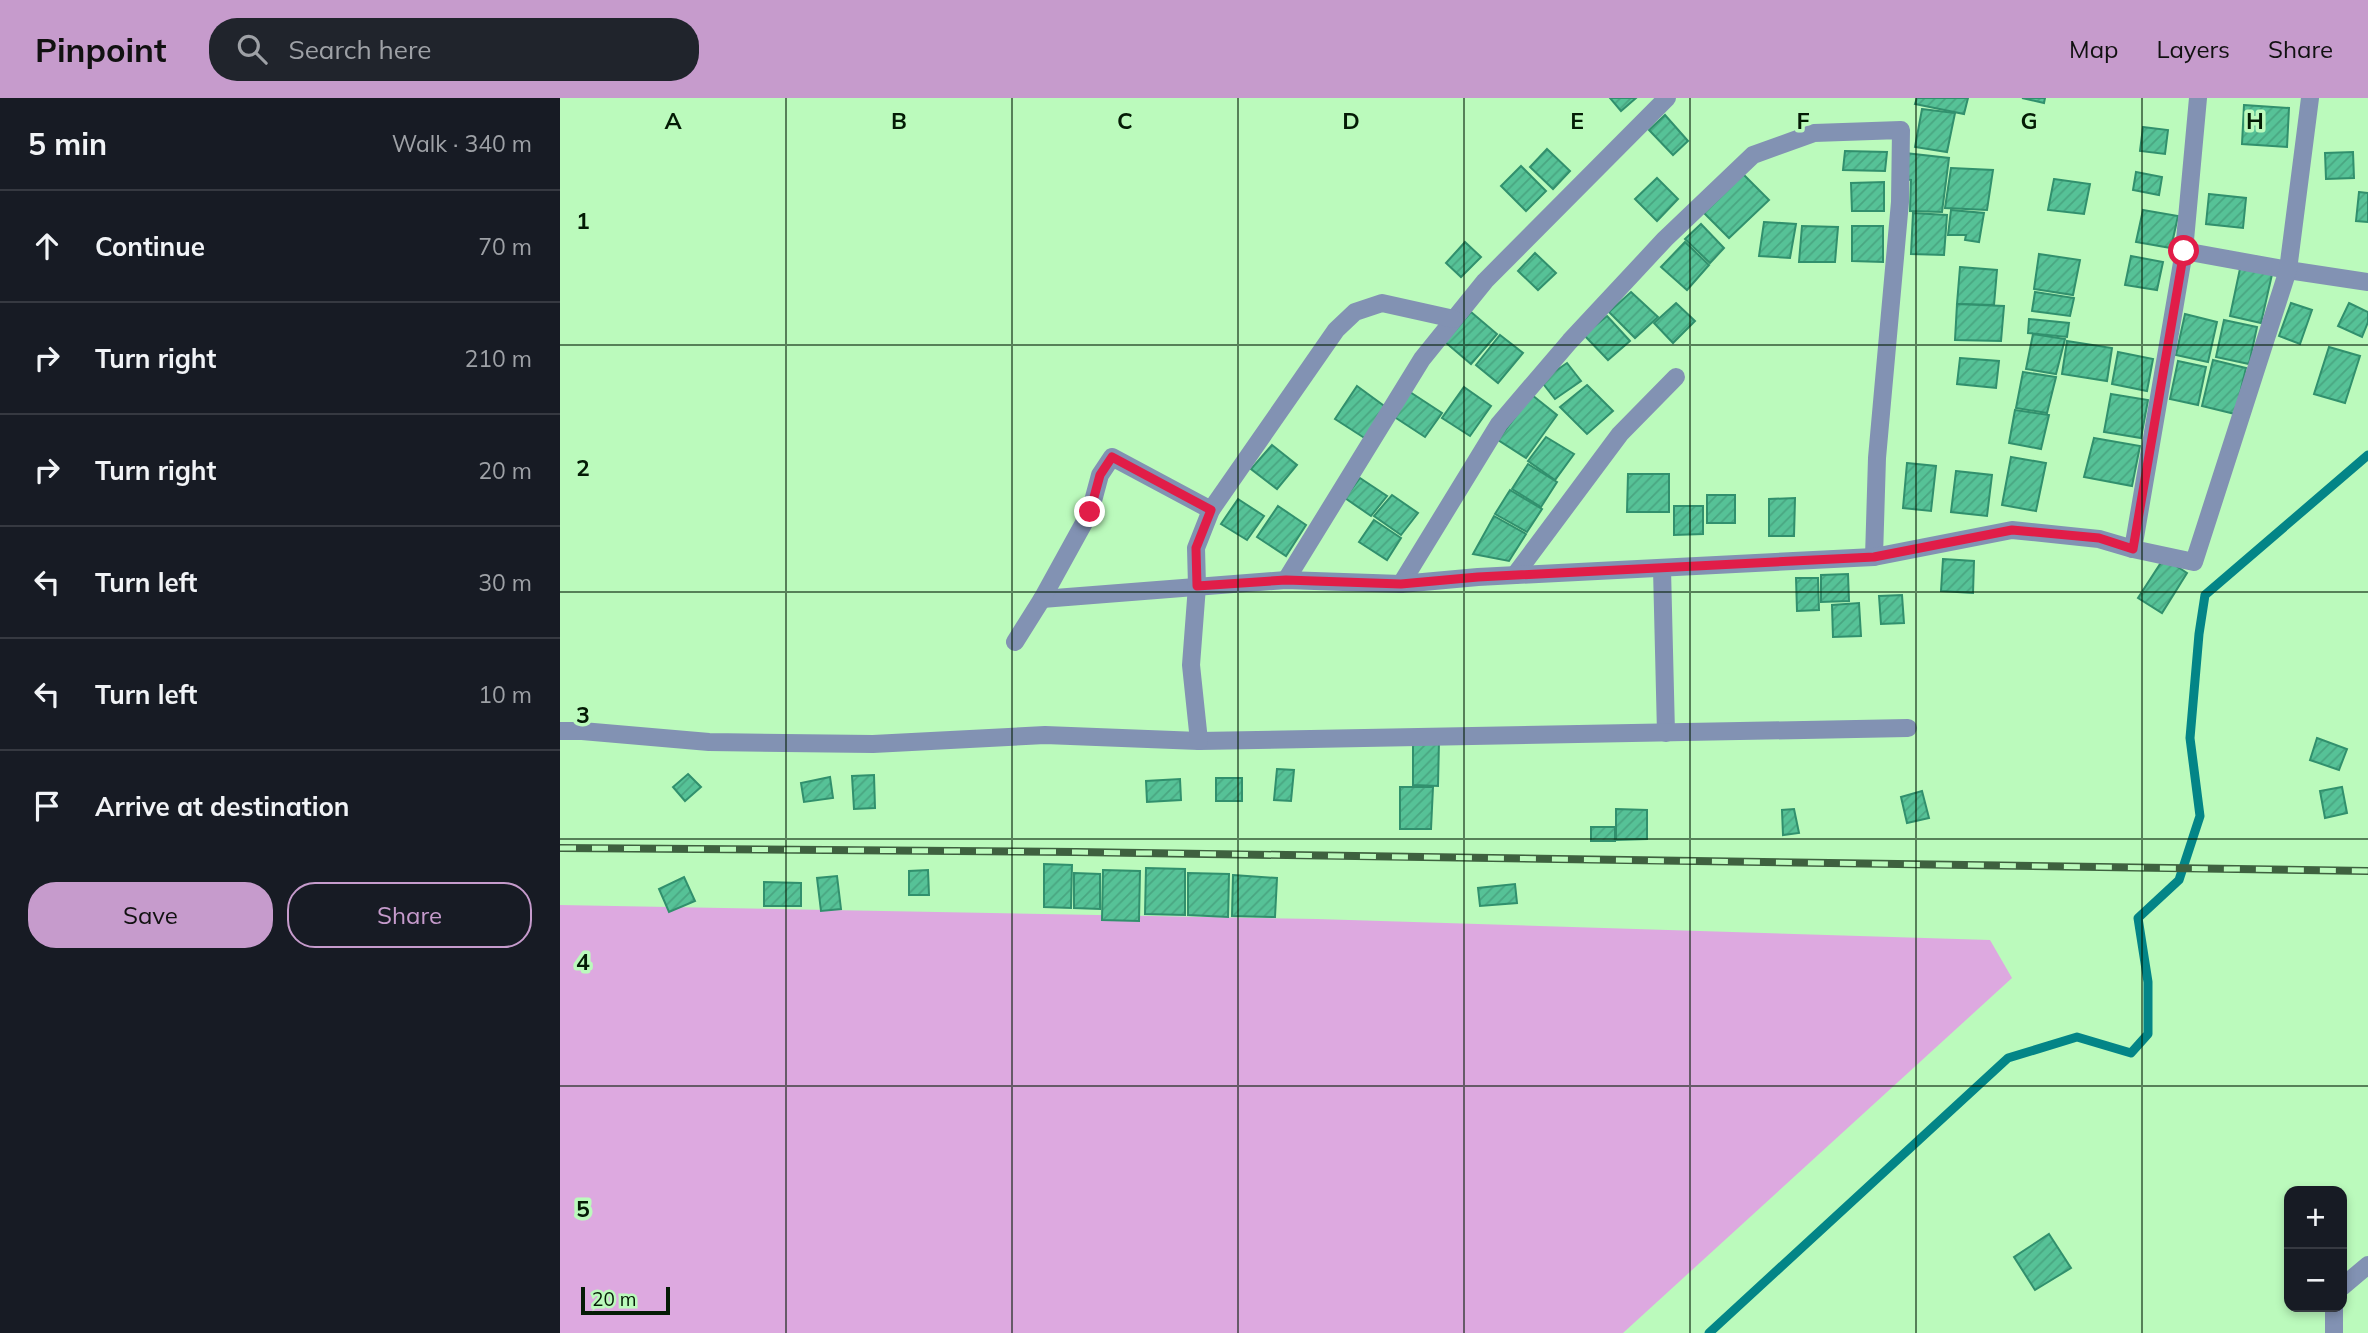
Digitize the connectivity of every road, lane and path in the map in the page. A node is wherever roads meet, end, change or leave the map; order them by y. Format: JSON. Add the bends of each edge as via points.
{"nodes":[{"id":1,"x":1667,"y":98,"type":"edge"},
{"id":2,"x":2198,"y":98,"type":"edge"},
{"id":3,"x":2309,"y":98,"type":"edge"},
{"id":4,"x":2184,"y":251,"type":"junction"},
{"id":5,"x":2288,"y":270,"type":"junction"},
{"id":6,"x":2368,"y":282,"type":"edge"},
{"id":7,"x":1454,"y":319,"type":"junction"},
{"id":8,"x":1676,"y":377,"type":"dead end"},
{"id":9,"x":1211,"y":510,"type":"junction"},
{"id":10,"x":2133,"y":549,"type":"junction"},
{"id":11,"x":1874,"y":557,"type":"junction"},
{"id":12,"x":1662,"y":569,"type":"junction"},
{"id":13,"x":1515,"y":575,"type":"junction"},
{"id":14,"x":1286,"y":580,"type":"junction"},
{"id":15,"x":1401,"y":584,"type":"junction"},
{"id":16,"x":1197,"y":586,"type":"junction"},
{"id":17,"x":1042,"y":599,"type":"junction"},
{"id":18,"x":1015,"y":642,"type":"dead end"},
{"id":19,"x":1908,"y":728,"type":"dead end"},
{"id":20,"x":560,"y":731,"type":"edge"},
{"id":21,"x":1665,"y":733,"type":"junction"},
{"id":22,"x":1199,"y":741,"type":"junction"},
{"id":23,"x":2368,"y":1265,"type":"edge"},
{"id":24,"x":2347,"y":1283,"type":"edge"},
{"id":25,"x":2334,"y":1312,"type":"edge"},
{"id":26,"x":2334,"y":1333,"type":"edge"}],
"edges":[{"from":1,"to":7,"type":"street","via":[[1485,281]]},
{"from":2,"to":4,"type":"street"},
{"from":3,"to":5,"type":"street"},
{"from":4,"to":5,"type":"street"},
{"from":4,"to":10,"type":"street"},
{"from":5,"to":6,"type":"street"},
{"from":5,"to":10,"type":"street","via":[[2194,562]]},
{"from":7,"to":9,"type":"street","via":[[1382,303],[1355,312],[1336,330]]},
{"from":7,"to":14,"type":"street","via":[[1422,359]]},
{"from":8,"to":13,"type":"street","via":[[1620,434]]},
{"from":9,"to":16,"type":"street","via":[[1196,548]]},
{"from":9,"to":17,"type":"street","via":[[1112,457],[1100,475],[1090,512]]},
{"from":10,"to":11,"type":"street","via":[[2099,538],[2012,530]]},
{"from":11,"to":12,"type":"street"},
{"from":11,"to":15,"type":"street","via":[[1877,458],[1900,202],[1901,130],[1814,133],[1753,155],[1665,239],[1499,424]]},
{"from":12,"to":13,"type":"street"},
{"from":12,"to":21,"type":"street"},
{"from":13,"to":15,"type":"street"},
{"from":14,"to":15,"type":"street"},
{"from":14,"to":16,"type":"street"},
{"from":16,"to":17,"type":"street"},
{"from":16,"to":22,"type":"street","via":[[1191,665]]},
{"from":17,"to":18,"type":"street"},
{"from":19,"to":21,"type":"street"},
{"from":20,"to":22,"type":"street","via":[[709,743],[873,744],[1045,736]]},
{"from":21,"to":22,"type":"street"},
{"from":23,"to":24,"type":"street"},
{"from":25,"to":26,"type":"street"}]}
